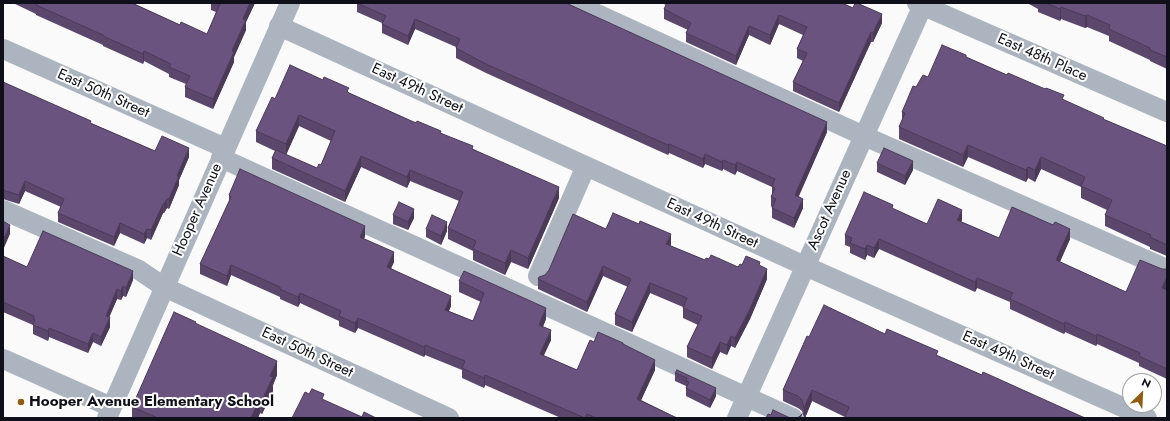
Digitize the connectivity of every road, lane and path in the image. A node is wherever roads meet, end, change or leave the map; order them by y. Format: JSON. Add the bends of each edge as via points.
{"nodes":[{"id":1,"x":290,"y":3,"type":"edge"},
{"id":2,"x":573,"y":3,"type":"edge"},
{"id":3,"x":921,"y":4,"type":"edge"},
{"id":4,"x":279,"y":26,"type":"junction"},
{"id":5,"x":3,"y":49,"type":"edge"},
{"id":6,"x":1167,"y":112,"type":"edge"},
{"id":7,"x":864,"y":136,"type":"junction"},
{"id":8,"x":223,"y":153,"type":"junction"},
{"id":9,"x":586,"y":166,"type":"junction"},
{"id":10,"x":3,"y":210,"type":"edge"},
{"id":11,"x":805,"y":266,"type":"junction"},
{"id":12,"x":1167,"y":269,"type":"edge"},
{"id":13,"x":538,"y":276,"type":"edge"},
{"id":14,"x":164,"y":287,"type":"junction"},
{"id":15,"x":3,"y":359,"type":"edge"},
{"id":16,"x":746,"y":398,"type":"junction"},
{"id":17,"x":109,"y":413,"type":"edge"},
{"id":18,"x":449,"y":418,"type":"edge"},
{"id":19,"x":737,"y":418,"type":"edge"},
{"id":20,"x":793,"y":418,"type":"edge"},
{"id":21,"x":1147,"y":418,"type":"edge"}],
"edges":[{"from":1,"to":4,"type":"street","name":"Hooper Avenue"},
{"from":2,"to":7,"type":"street"},
{"from":3,"to":6,"type":"street","name":"East 48th Place"},
{"from":3,"to":7,"type":"street","name":"Ascot Avenue"},
{"from":4,"to":8,"type":"street","name":"Hooper Avenue"},
{"from":4,"to":9,"type":"street","name":"East 49th Street"},
{"from":5,"to":8,"type":"street","name":"East 50th Street"},
{"from":7,"to":11,"type":"street","name":"Ascot Avenue"},
{"from":7,"to":12,"type":"street"},
{"from":8,"to":14,"type":"street","name":"Hooper Avenue"},
{"from":8,"to":16,"type":"street","name":"East 50th Street"},
{"from":9,"to":11,"type":"street","name":"East 49th Street"},
{"from":9,"to":13,"type":"street"},
{"from":10,"to":14,"type":"street","name":"East 50th Street","via":[[139,270]]},
{"from":11,"to":16,"type":"street","name":"Ascot Avenue"},
{"from":11,"to":21,"type":"street","name":"East 49th Street"},
{"from":14,"to":17,"type":"street","name":"Hooper Avenue"},
{"from":14,"to":18,"type":"street","name":"East 50th Street"},
{"from":15,"to":17,"type":"street"},
{"from":16,"to":19,"type":"street","name":"Ascot Avenue"},
{"from":16,"to":20,"type":"street","name":"East 50th Street"}]}
